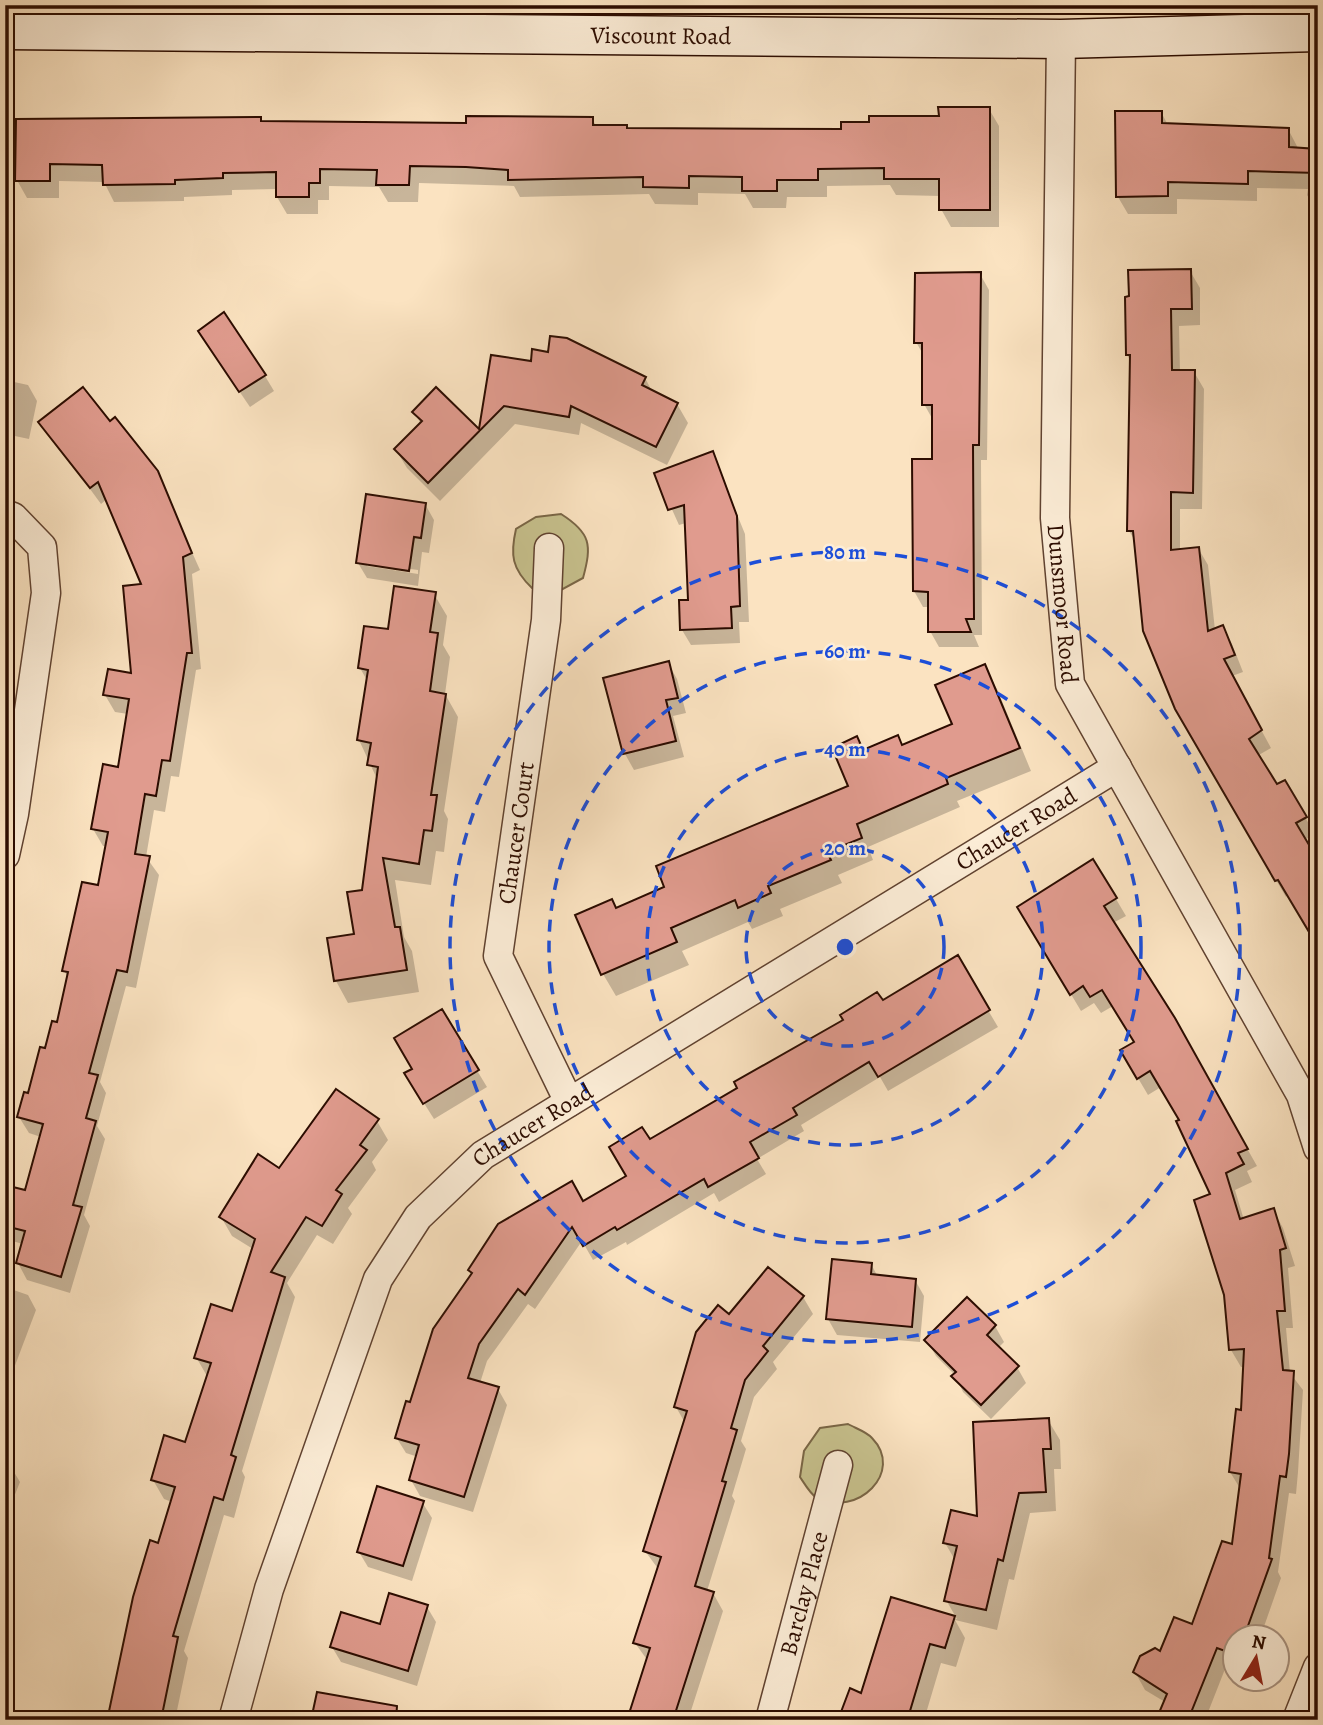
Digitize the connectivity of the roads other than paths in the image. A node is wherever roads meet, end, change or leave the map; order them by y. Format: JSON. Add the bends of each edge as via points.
{"nodes":[{"id":1,"x":525,"y":20,"type":"edge"},
{"id":2,"x":5,"y":30,"type":"edge"},
{"id":3,"x":1318,"y":32,"type":"edge"},
{"id":4,"x":1062,"y":39,"type":"junction"},
{"id":5,"x":5,"y":514,"type":"edge"},
{"id":6,"x":549,"y":548,"type":"dead end"},
{"id":7,"x":1116,"y":766,"type":"junction"},
{"id":8,"x":5,"y":855,"type":"edge"},
{"id":9,"x":569,"y":1102,"type":"junction"},
{"id":10,"x":1318,"y":1148,"type":"edge"},
{"id":11,"x":838,"y":1465,"type":"dead end"},
{"id":12,"x":1318,"y":1667,"type":"edge"},
{"id":13,"x":233,"y":1720,"type":"edge"},
{"id":14,"x":770,"y":1720,"type":"edge"},
{"id":15,"x":1297,"y":1720,"type":"edge"}],
"edges":[{"from":1,"to":2,"type":"street","name":"Viscount Road"},
{"from":1,"to":4,"type":"street","name":"Viscount Road"},
{"from":3,"to":4,"type":"street","name":"Viscount Road"},
{"from":4,"to":7,"type":"street","name":"Dunsmoor Road","via":[[1055,518],[1070,684]]},
{"from":5,"to":8,"type":"street","via":[[43,547],[46,593]]},
{"from":6,"to":9,"type":"street","name":"Chaucer Court","via":[[546,620],[498,956]]},
{"from":7,"to":9,"type":"street","name":"Chaucer Road"},
{"from":7,"to":10,"type":"street","name":"Dunsmoor Road","via":[[1301,1096]]},
{"from":9,"to":13,"type":"street","name":"Chaucer Road","via":[[483,1155],[418,1217],[378,1279],[269,1589]]},
{"from":11,"to":14,"type":"street","name":"Barclay Place"},
{"from":12,"to":15,"type":"street"}]}
